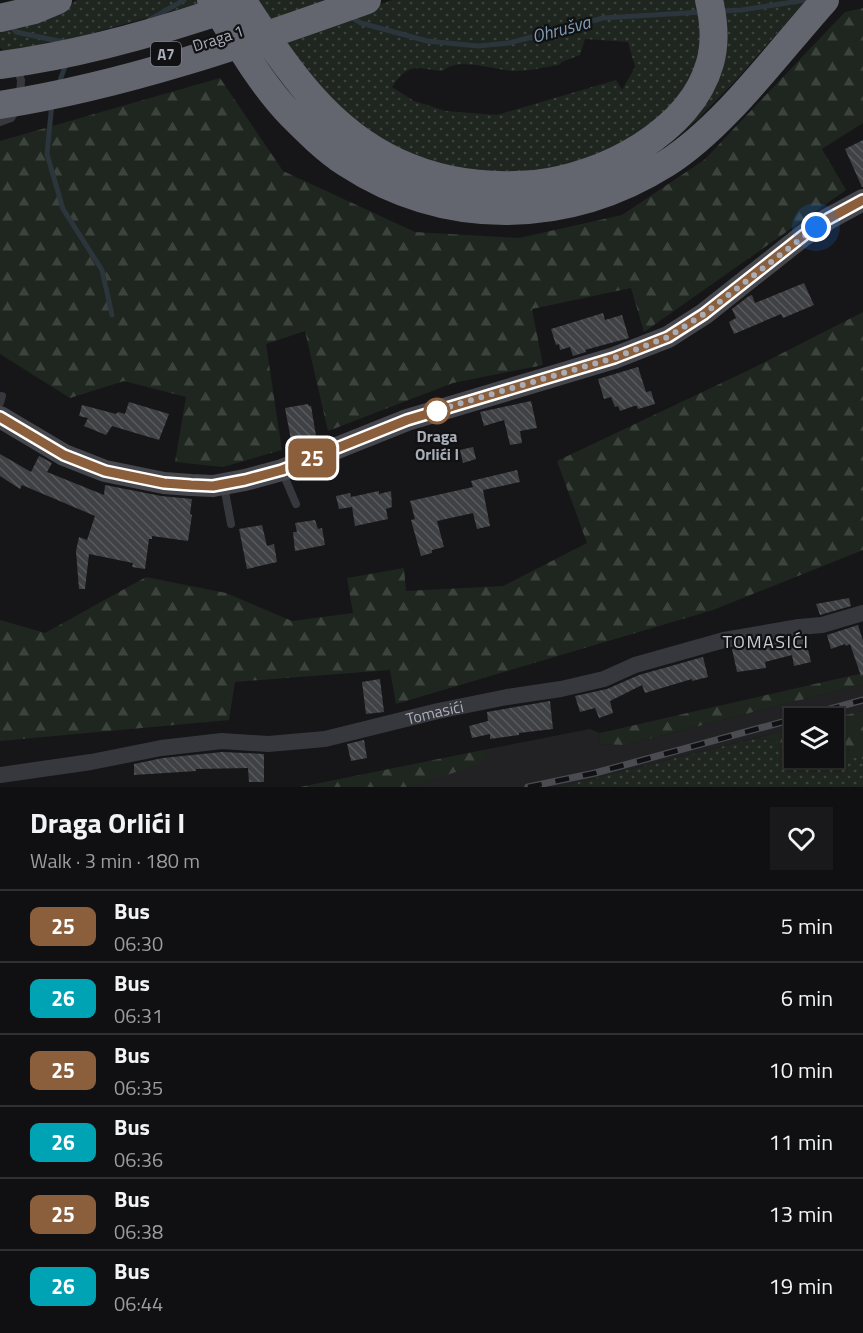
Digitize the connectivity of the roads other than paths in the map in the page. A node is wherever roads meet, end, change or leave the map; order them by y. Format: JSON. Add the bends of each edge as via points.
{"nodes":[{"id":1,"x":58,"y":0,"type":"edge"},
{"id":2,"x":211,"y":0,"type":"edge"},
{"id":3,"x":242,"y":0,"type":"edge"},
{"id":4,"x":251,"y":0,"type":"edge"},
{"id":5,"x":328,"y":0,"type":"edge"},
{"id":6,"x":367,"y":0,"type":"edge"},
{"id":7,"x":709,"y":0,"type":"edge"},
{"id":8,"x":825,"y":0,"type":"edge"},
{"id":9,"x":0,"y":18,"type":"edge"},
{"id":10,"x":4,"y":61,"type":"edge"},
{"id":11,"x":271,"y":68,"type":"junction"},
{"id":12,"x":0,"y":92,"type":"edge"},
{"id":13,"x":0,"y":105,"type":"edge"},
{"id":14,"x":0,"y":122,"type":"edge"},
{"id":15,"x":863,"y":200,"type":"edge"},
{"id":16,"x":1,"y":405,"type":"edge"},
{"id":17,"x":282,"y":470,"type":"junction"},
{"id":18,"x":224,"y":484,"type":"junction"},
{"id":19,"x":297,"y":504,"type":"dead end"},
{"id":20,"x":231,"y":524,"type":"dead end"},
{"id":21,"x":863,"y":613,"type":"edge"},
{"id":22,"x":0,"y":775,"type":"edge"}],
"edges":[{"from":1,"to":9,"type":"highway"},
{"from":2,"to":11,"type":"highway"},
{"from":3,"to":11,"type":"highway"},
{"from":4,"to":10,"type":"highway","name":"Draga 1","number":"A7","via":[[141,35],[65,53]]},
{"from":5,"to":12,"type":"highway","name":"Draga 1","number":"A7","via":[[154,58]]},
{"from":6,"to":13,"type":"highway","via":[[183,63]]},
{"from":7,"to":11,"type":"highway","via":[[714,26],[710,63],[704,80],[684,109],[652,139],[618,159],[537,184],[501,186],[466,182],[398,162],[337,123]]},
{"from":8,"to":11,"type":"highway","via":[[738,99],[668,162],[623,186],[555,208],[519,212],[446,206],[376,181],[344,163],[290,114]]},
{"from":10,"to":14,"type":"lane","via":[[19,73],[21,88],[15,116]]},
{"from":15,"to":17,"type":"street","via":[[804,235],[704,314],[668,337],[614,358],[397,423]]},
{"from":16,"to":18,"type":"street","via":[[64,455],[105,471],[164,483]]},
{"from":17,"to":18,"type":"street"},
{"from":17,"to":19,"type":"lane"},
{"from":18,"to":20,"type":"lane"},
{"from":21,"to":22,"type":"street","name":"Tomasići","via":[[724,640],[635,665],[604,679],[438,711],[325,739],[268,744],[222,741]]}]}
